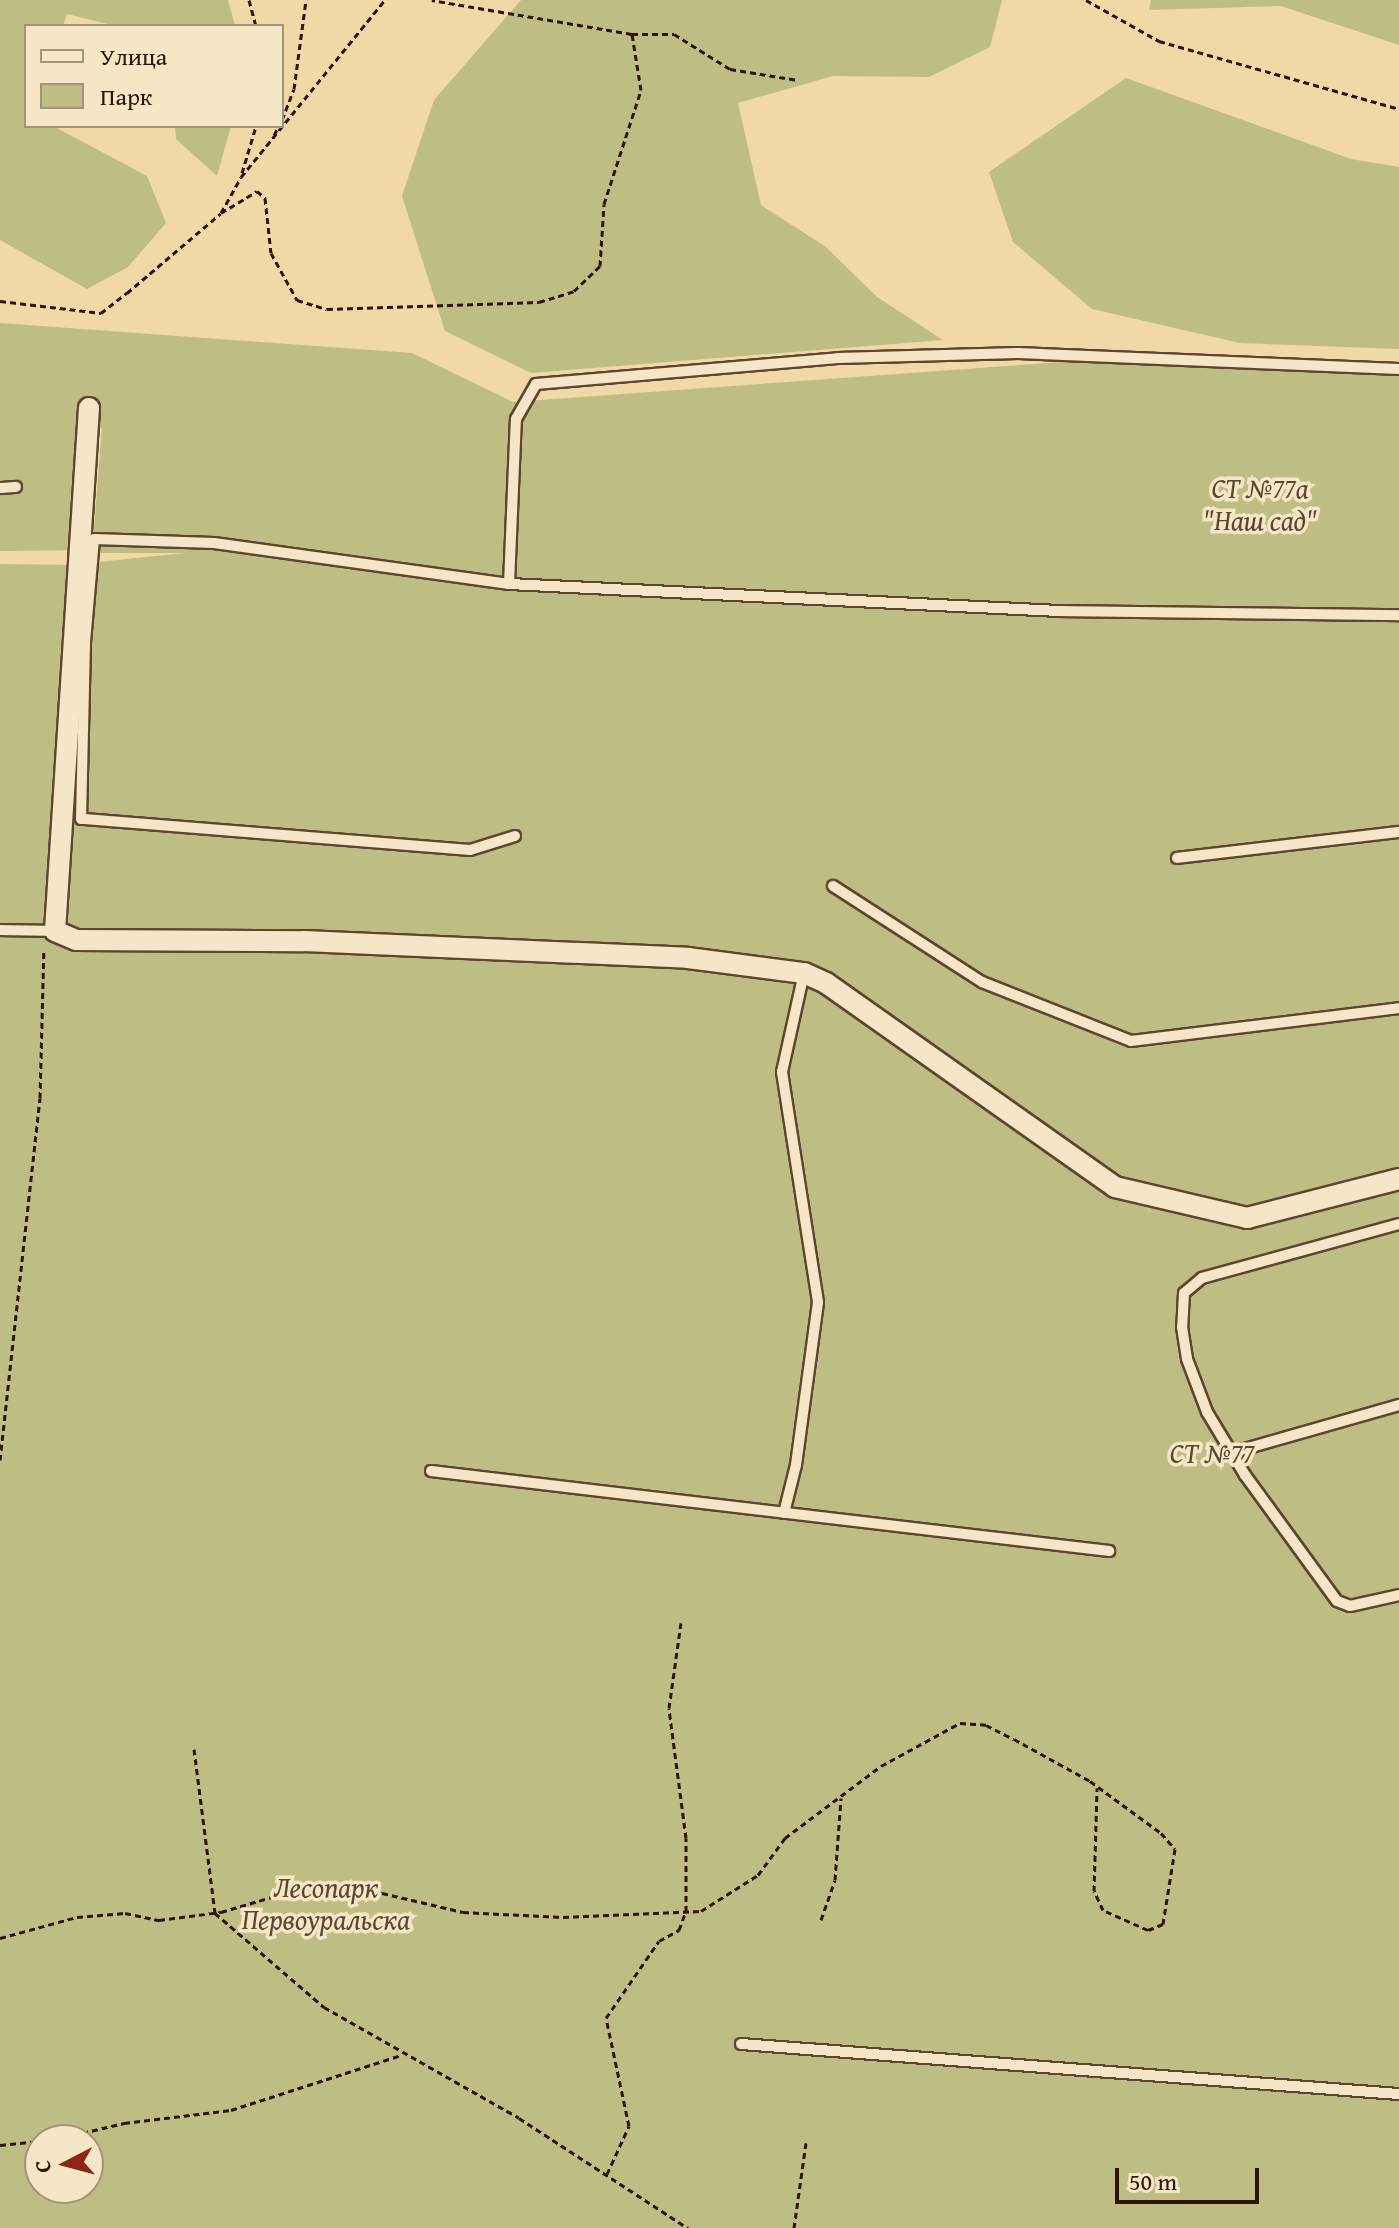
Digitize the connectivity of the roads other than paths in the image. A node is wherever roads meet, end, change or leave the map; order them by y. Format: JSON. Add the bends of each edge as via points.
{"nodes":[{"id":1,"x":1399,"y":369,"type":"edge"},
{"id":2,"x":89,"y":408,"type":"dead end"},
{"id":3,"x":16,"y":487,"type":"dead end"},
{"id":4,"x":0,"y":488,"type":"edge"},
{"id":5,"x":509,"y":584,"type":"junction"},
{"id":6,"x":1399,"y":615,"type":"edge"},
{"id":7,"x":1399,"y":832,"type":"edge"},
{"id":8,"x":515,"y":836,"type":"dead end"},
{"id":9,"x":1177,"y":858,"type":"dead end"},
{"id":10,"x":833,"y":886,"type":"dead end"},
{"id":11,"x":0,"y":930,"type":"edge"},
{"id":12,"x":55,"y":931,"type":"junction"},
{"id":13,"x":804,"y":973,"type":"junction"},
{"id":14,"x":1399,"y":1008,"type":"edge"},
{"id":15,"x":1399,"y":1179,"type":"edge"},
{"id":16,"x":1399,"y":1224,"type":"edge"},
{"id":17,"x":1399,"y":1405,"type":"edge"},
{"id":18,"x":1234,"y":1452,"type":"junction"},
{"id":19,"x":431,"y":1471,"type":"dead end"},
{"id":20,"x":784,"y":1513,"type":"junction"},
{"id":21,"x":1109,"y":1551,"type":"dead end"},
{"id":22,"x":1399,"y":1595,"type":"edge"},
{"id":23,"x":741,"y":2044,"type":"dead end"},
{"id":24,"x":1399,"y":2094,"type":"edge"}],
"edges":[{"from":1,"to":5,"type":"lane","via":[[1018,353],[838,358],[536,384],[516,419]]},
{"from":2,"to":12,"type":"street"},
{"from":3,"to":4,"type":"lane"},
{"from":5,"to":6,"type":"lane","via":[[1060,611]]},
{"from":5,"to":8,"type":"lane","via":[[214,543],[94,539],[85,642],[81,819],[470,850]]},
{"from":7,"to":9,"type":"lane"},
{"from":10,"to":14,"type":"lane","via":[[982,982],[1131,1041]]},
{"from":11,"to":12,"type":"lane"},
{"from":12,"to":13,"type":"street","via":[[76,940],[304,941],[688,958]]},
{"from":13,"to":15,"type":"street","via":[[826,983],[1115,1187],[1247,1218]]},
{"from":13,"to":20,"type":"lane","via":[[782,1072],[818,1302],[796,1465]]},
{"from":16,"to":18,"type":"lane","via":[[1202,1278],[1187,1287],[1182,1327],[1187,1359],[1207,1412]]},
{"from":17,"to":18,"type":"lane"},
{"from":18,"to":22,"type":"lane","via":[[1337,1601],[1350,1606]]},
{"from":19,"to":20,"type":"lane"},
{"from":20,"to":21,"type":"lane"},
{"from":23,"to":24,"type":"lane"}]}
